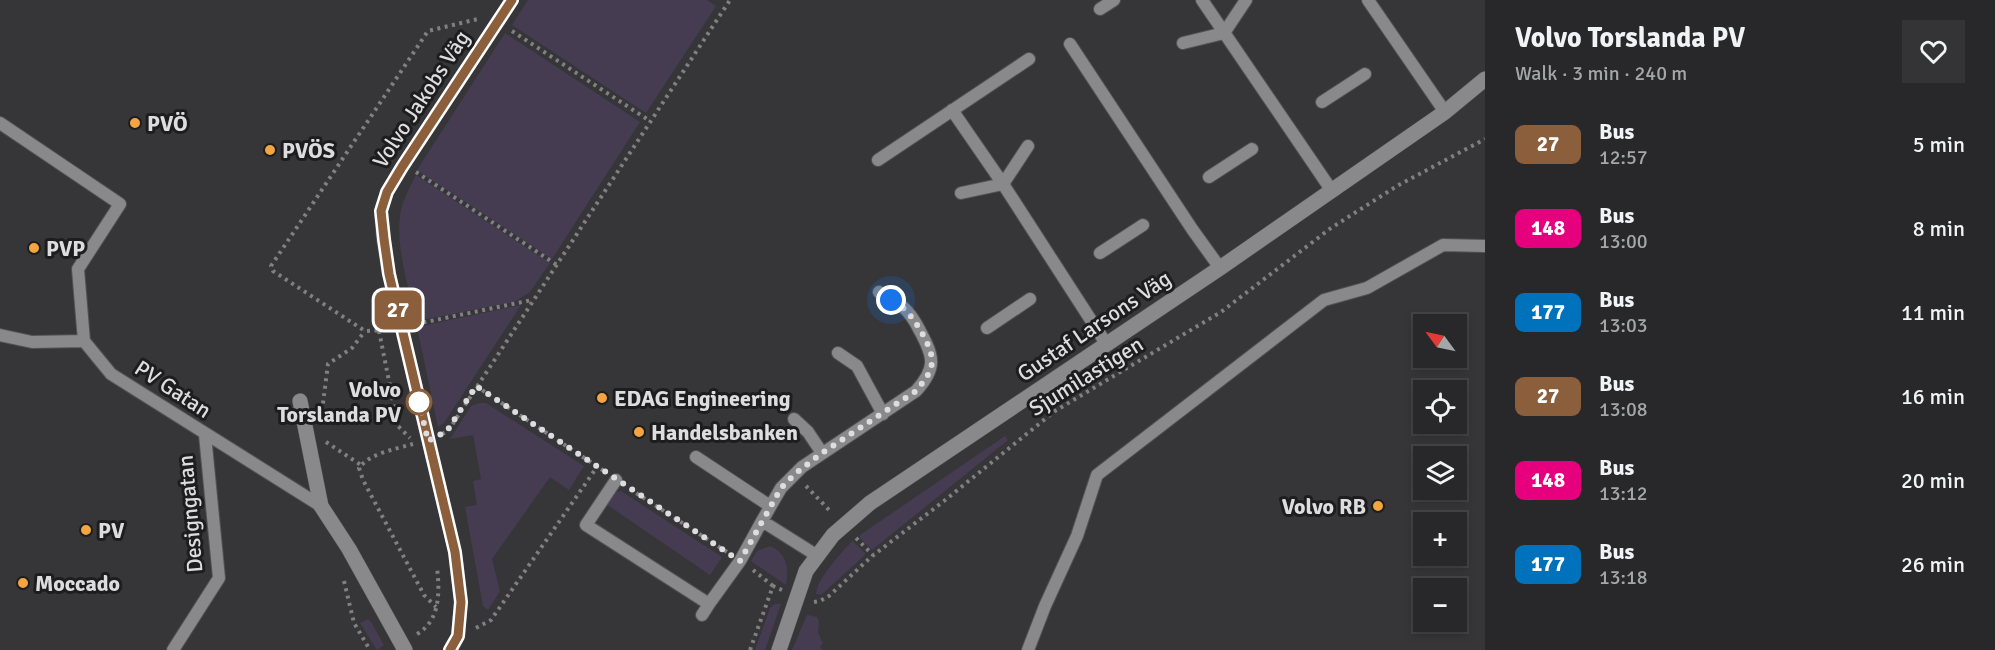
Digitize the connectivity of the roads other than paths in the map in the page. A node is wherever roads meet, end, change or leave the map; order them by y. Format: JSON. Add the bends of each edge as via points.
{"nodes":[{"id":1,"x":512,"y":0,"type":"edge"},
{"id":2,"x":1114,"y":0,"type":"edge"},
{"id":3,"x":1202,"y":0,"type":"edge"},
{"id":4,"x":1246,"y":0,"type":"edge"},
{"id":5,"x":1368,"y":0,"type":"edge"},
{"id":6,"x":1100,"y":9,"type":"dead end"},
{"id":7,"x":1224,"y":33,"type":"junction"},
{"id":8,"x":1183,"y":43,"type":"dead end"},
{"id":9,"x":1070,"y":44,"type":"dead end"},
{"id":10,"x":1029,"y":59,"type":"dead end"},
{"id":11,"x":1365,"y":74,"type":"dead end"},
{"id":12,"x":1485,"y":79,"type":"edge"},
{"id":13,"x":1322,"y":102,"type":"dead end"},
{"id":14,"x":952,"y":110,"type":"junction"},
{"id":15,"x":1445,"y":111,"type":"junction"},
{"id":16,"x":0,"y":123,"type":"edge"},
{"id":17,"x":1028,"y":146,"type":"dead end"},
{"id":18,"x":1252,"y":149,"type":"dead end"},
{"id":19,"x":878,"y":160,"type":"dead end"},
{"id":20,"x":1209,"y":177,"type":"dead end"},
{"id":21,"x":1003,"y":184,"type":"junction"},
{"id":22,"x":1332,"y":191,"type":"junction"},
{"id":23,"x":961,"y":194,"type":"dead end"},
{"id":24,"x":1143,"y":225,"type":"dead end"},
{"id":25,"x":1485,"y":246,"type":"edge"},
{"id":26,"x":1100,"y":253,"type":"dead end"},
{"id":27,"x":1220,"y":268,"type":"junction"},
{"id":28,"x":879,"y":292,"type":"dead end"},
{"id":29,"x":1030,"y":299,"type":"dead end"},
{"id":30,"x":987,"y":328,"type":"dead end"},
{"id":31,"x":0,"y":335,"type":"edge"},
{"id":32,"x":84,"y":341,"type":"junction"},
{"id":33,"x":1107,"y":345,"type":"junction"},
{"id":34,"x":838,"y":353,"type":"dead end"},
{"id":35,"x":300,"y":401,"type":"dead end"},
{"id":36,"x":883,"y":414,"type":"junction"},
{"id":37,"x":795,"y":419,"type":"dead end"},
{"id":38,"x":205,"y":435,"type":"junction"},
{"id":39,"x":822,"y":453,"type":"junction"},
{"id":40,"x":696,"y":457,"type":"dead end"},
{"id":41,"x":616,"y":480,"type":"road end"},
{"id":42,"x":321,"y":506,"type":"junction"},
{"id":43,"x":770,"y":506,"type":"junction"},
{"id":44,"x":762,"y":521,"type":"junction"},
{"id":45,"x":816,"y":555,"type":"junction"},
{"id":46,"x":709,"y":604,"type":"junction"},
{"id":47,"x":702,"y":615,"type":"dead end"},
{"id":48,"x":404,"y":648,"type":"edge"},
{"id":49,"x":172,"y":650,"type":"edge"},
{"id":50,"x":450,"y":650,"type":"edge"},
{"id":51,"x":779,"y":650,"type":"edge"},
{"id":52,"x":1028,"y":650,"type":"edge"}],
"edges":[{"from":1,"to":50,"type":"lane","name":"Volvo Jakobs Väg","via":[[404,164],[381,211],[389,274],[455,552],[461,602],[458,636]]},
{"from":2,"to":6,"type":"lane"},
{"from":3,"to":7,"type":"lane"},
{"from":4,"to":7,"type":"lane"},
{"from":5,"to":15,"type":"lane"},
{"from":7,"to":8,"type":"lane"},
{"from":7,"to":22,"type":"lane"},
{"from":9,"to":27,"type":"lane"},
{"from":10,"to":14,"type":"lane"},
{"from":11,"to":13,"type":"lane"},
{"from":12,"to":15,"type":"street","name":"Gustaf Larsons Väg"},
{"from":14,"to":19,"type":"lane"},
{"from":14,"to":21,"type":"lane"},
{"from":15,"to":22,"type":"street","name":"Gustaf Larsons Väg"},
{"from":16,"to":32,"type":"lane","via":[[120,204],[78,269]]},
{"from":17,"to":21,"type":"lane"},
{"from":18,"to":20,"type":"lane"},
{"from":21,"to":23,"type":"lane"},
{"from":21,"to":33,"type":"lane"},
{"from":22,"to":27,"type":"street","name":"Gustaf Larsons Väg"},
{"from":24,"to":26,"type":"lane"},
{"from":25,"to":52,"type":"lane","via":[[1443,245],[1367,288],[1324,300],[1098,475],[1077,536]]},
{"from":27,"to":33,"type":"street","name":"Gustaf Larsons Väg"},
{"from":28,"to":36,"type":"lane","via":[[904,308],[932,355],[926,379]]},
{"from":29,"to":30,"type":"lane"},
{"from":31,"to":32,"type":"lane","via":[[32,342]]},
{"from":32,"to":38,"type":"lane","name":"PV Gatan","via":[[111,374]]},
{"from":33,"to":45,"type":"street","name":"Gustaf Larsons Väg","via":[[870,502]]},
{"from":34,"to":36,"type":"lane","via":[[857,366]]},
{"from":35,"to":42,"type":"street"},
{"from":36,"to":39,"type":"lane"},
{"from":37,"to":39,"type":"lane"},
{"from":38,"to":42,"type":"lane","name":"PV Gatan"},
{"from":38,"to":49,"type":"lane","name":"Designgatan","via":[[219,578]]},
{"from":39,"to":43,"type":"lane","via":[[781,488]]},
{"from":40,"to":43,"type":"lane"},
{"from":41,"to":46,"type":"lane","via":[[586,525],[613,549]]},
{"from":42,"to":48,"type":"street"},
{"from":43,"to":44,"type":"lane"},
{"from":44,"to":45,"type":"lane"},
{"from":44,"to":46,"type":"lane"},
{"from":45,"to":51,"type":"street","name":"Gustaf Larsons Väg","via":[[806,571]]},
{"from":46,"to":47,"type":"lane"}]}
